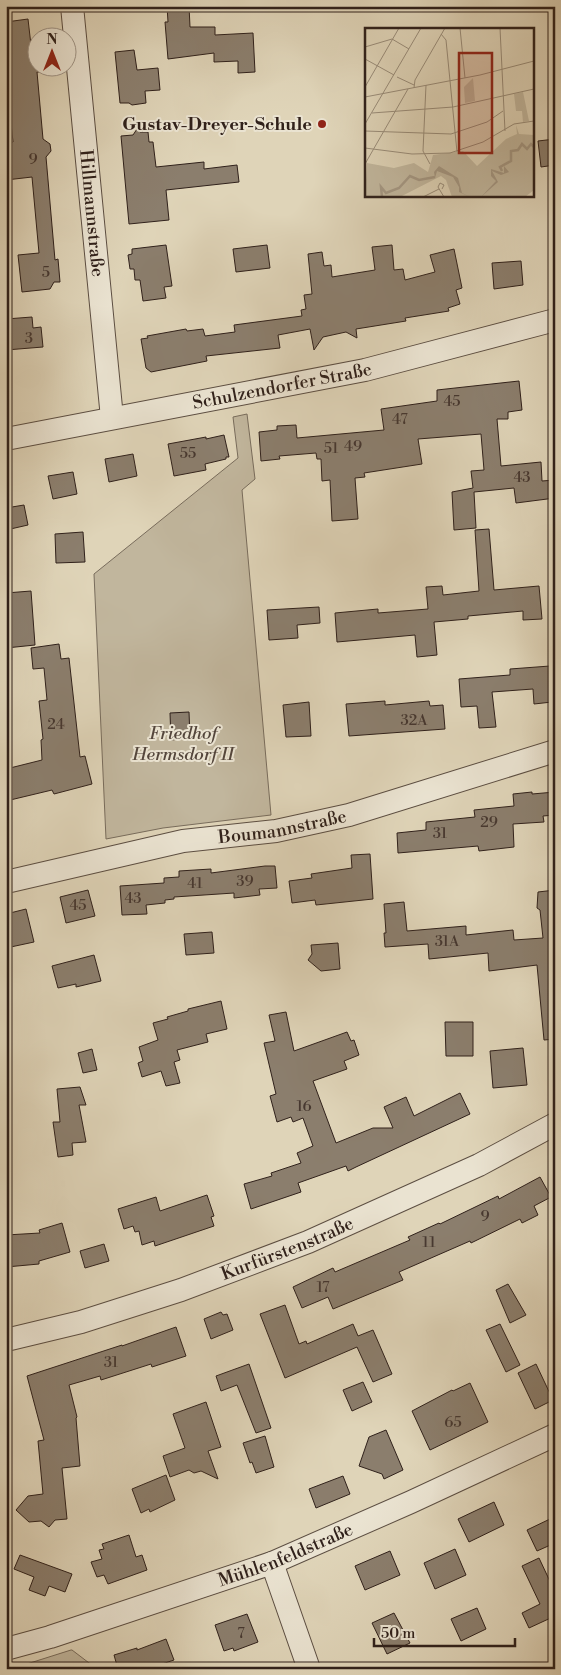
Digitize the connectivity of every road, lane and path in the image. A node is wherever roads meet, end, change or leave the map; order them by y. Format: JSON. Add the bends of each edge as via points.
{"nodes":[{"id":1,"x":72,"y":6,"type":"edge"},
{"id":2,"x":555,"y":320,"type":"edge"},
{"id":3,"x":112,"y":418,"type":"junction"},
{"id":4,"x":6,"y":439,"type":"edge"},
{"id":5,"x":555,"y":751,"type":"edge"},
{"id":6,"x":6,"y":882,"type":"edge"},
{"id":7,"x":555,"y":1124,"type":"edge"},
{"id":8,"x":6,"y":1340,"type":"edge"},
{"id":9,"x":555,"y":1435,"type":"edge"},
{"id":10,"x":272,"y":1563,"type":"junction"},
{"id":11,"x":6,"y":1649,"type":"edge"},
{"id":12,"x":309,"y":1669,"type":"edge"}],
"edges":[{"from":1,"to":3,"type":"street","name":"Hillmannstraße"},
{"from":2,"to":3,"type":"street","name":"Schulzendorfer Straße","via":[[365,370]]},
{"from":3,"to":4,"type":"street","name":"Schulzendorfer Straße"},
{"from":5,"to":6,"type":"street","name":"Boumannstraße","via":[[348,815],[276,831],[183,841]]},
{"from":7,"to":8,"type":"street","name":"Kurfürstenstraße","via":[[479,1165],[308,1242],[181,1290],[81,1322]]},
{"from":9,"to":10,"type":"street","name":"Mühlenfeldstraße"},
{"from":10,"to":11,"type":"street","name":"Mühlenfeldstraße"},
{"from":10,"to":12,"type":"street"}]}
